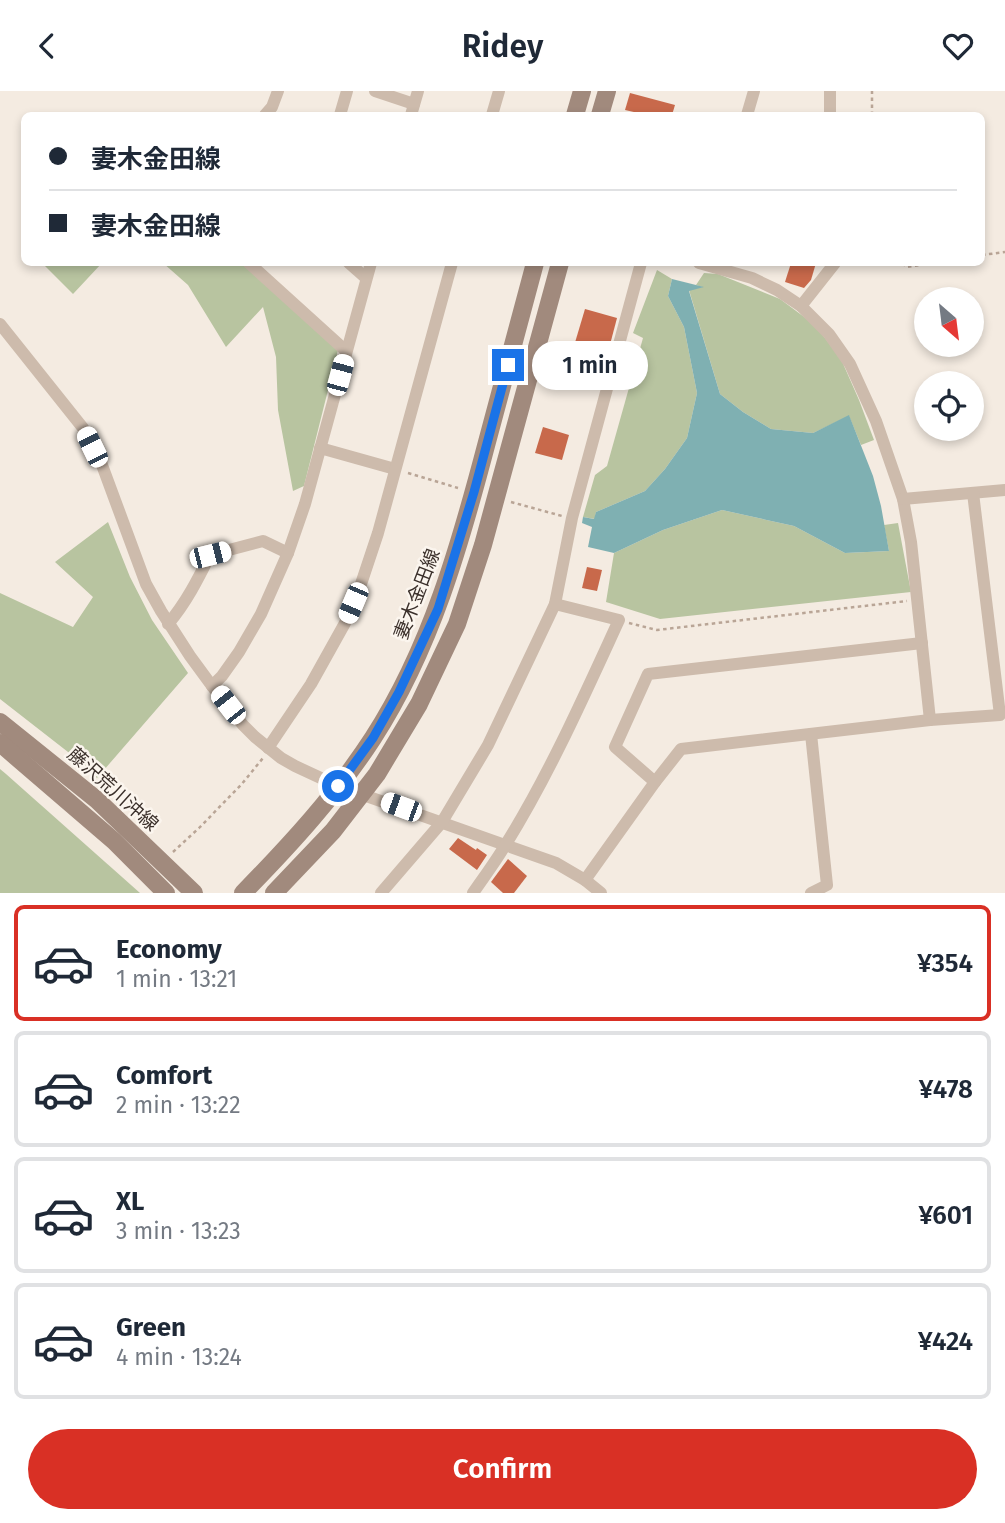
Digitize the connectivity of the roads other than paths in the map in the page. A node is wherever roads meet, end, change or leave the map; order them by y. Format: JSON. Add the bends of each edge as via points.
{"nodes":[{"id":1,"x":278,"y":91,"type":"edge"},
{"id":2,"x":347,"y":91,"type":"edge"},
{"id":3,"x":375,"y":91,"type":"edge"},
{"id":4,"x":418,"y":91,"type":"edge"},
{"id":5,"x":499,"y":91,"type":"edge"},
{"id":6,"x":582,"y":91,"type":"edge"},
{"id":7,"x":607,"y":91,"type":"edge"},
{"id":8,"x":754,"y":91,"type":"edge"},
{"id":9,"x":830,"y":91,"type":"edge"},
{"id":10,"x":413,"y":110,"type":"edge"},
{"id":11,"x":268,"y":112,"type":"edge"},
{"id":12,"x":341,"y":112,"type":"edge"},
{"id":13,"x":493,"y":112,"type":"edge"},
{"id":14,"x":576,"y":112,"type":"edge"},
{"id":15,"x":601,"y":112,"type":"edge"},
{"id":16,"x":748,"y":112,"type":"edge"},
{"id":17,"x":830,"y":112,"type":"edge"},
{"id":18,"x":252,"y":266,"type":"edge"},
{"id":19,"x":352,"y":266,"type":"edge"},
{"id":20,"x":370,"y":266,"type":"edge"},
{"id":21,"x":451,"y":266,"type":"edge"},
{"id":22,"x":533,"y":266,"type":"edge"},
{"id":23,"x":559,"y":266,"type":"edge"},
{"id":24,"x":640,"y":266,"type":"edge"},
{"id":25,"x":714,"y":266,"type":"edge"},
{"id":26,"x":833,"y":266,"type":"edge"},
{"id":27,"x":366,"y":278,"type":"junction"},
{"id":28,"x":801,"y":306,"type":"junction"},
{"id":29,"x":0,"y":324,"type":"edge"},
{"id":30,"x":346,"y":351,"type":"junction"},
{"id":31,"x":320,"y":448,"type":"junction"},
{"id":32,"x":395,"y":469,"type":"junction"},
{"id":33,"x":1005,"y":490,"type":"edge"},
{"id":34,"x":972,"y":493,"type":"junction"},
{"id":35,"x":903,"y":499,"type":"junction"},
{"id":36,"x":288,"y":553,"type":"junction"},
{"id":37,"x":555,"y":604,"type":"junction"},
{"id":38,"x":168,"y":624,"type":"junction"},
{"id":39,"x":922,"y":643,"type":"junction"},
{"id":40,"x":212,"y":686,"type":"junction"},
{"id":41,"x":930,"y":720,"type":"junction"},
{"id":42,"x":0,"y":722,"type":"edge"},
{"id":43,"x":811,"y":734,"type":"junction"},
{"id":44,"x":0,"y":743,"type":"edge"},
{"id":45,"x":266,"y":752,"type":"junction"},
{"id":46,"x":655,"y":782,"type":"junction"},
{"id":47,"x":338,"y":786,"type":"junction"},
{"id":48,"x":362,"y":795,"type":"junction"},
{"id":49,"x":442,"y":822,"type":"junction"},
{"id":50,"x":506,"y":845,"type":"junction"},
{"id":51,"x":585,"y":880,"type":"junction"},
{"id":52,"x":166,"y":893,"type":"edge"},
{"id":53,"x":194,"y":893,"type":"edge"},
{"id":54,"x":243,"y":893,"type":"edge"},
{"id":55,"x":274,"y":893,"type":"edge"},
{"id":56,"x":381,"y":893,"type":"edge"},
{"id":57,"x":473,"y":893,"type":"edge"},
{"id":58,"x":601,"y":893,"type":"edge"},
{"id":59,"x":811,"y":893,"type":"edge"}],
"edges":[{"from":1,"to":11,"type":"street"},
{"from":2,"to":12,"type":"street"},
{"from":3,"to":10,"type":"street"},
{"from":4,"to":10,"type":"street"},
{"from":5,"to":13,"type":"street"},
{"from":6,"to":14,"type":"street"},
{"from":7,"to":15,"type":"street"},
{"from":8,"to":16,"type":"street"},
{"from":9,"to":17,"type":"street"},
{"from":18,"to":30,"type":"street"},
{"from":19,"to":27,"type":"street"},
{"from":20,"to":27,"type":"street"},
{"from":21,"to":32,"type":"street"},
{"from":22,"to":47,"type":"street","name":"妻木金田線","via":[[438,609],[399,692]]},
{"from":23,"to":48,"type":"street","via":[[457,624],[419,704]]},
{"from":24,"to":37,"type":"street","via":[[572,518]]},
{"from":25,"to":28,"type":"street","via":[[752,278]]},
{"from":26,"to":28,"type":"street"},
{"from":27,"to":30,"type":"street"},
{"from":28,"to":35,"type":"street","via":[[850,364],[880,430]]},
{"from":29,"to":38,"type":"street","via":[[83,428],[102,465],[146,584]]},
{"from":30,"to":31,"type":"street"},
{"from":31,"to":32,"type":"street"},
{"from":31,"to":36,"type":"street"},
{"from":32,"to":45,"type":"street","via":[[378,533],[345,623]]},
{"from":33,"to":34,"type":"street"},
{"from":34,"to":35,"type":"street"},
{"from":34,"to":41,"type":"street","via":[[1000,715]]},
{"from":35,"to":39,"type":"street"},
{"from":36,"to":38,"type":"street","via":[[263,541],[210,555]]},
{"from":36,"to":40,"type":"street","via":[[261,614]]},
{"from":37,"to":49,"type":"street","via":[[488,745]]},
{"from":37,"to":50,"type":"street","via":[[619,620],[570,727]]},
{"from":38,"to":40,"type":"street"},
{"from":39,"to":41,"type":"street"},
{"from":39,"to":46,"type":"street","via":[[648,674],[615,747]]},
{"from":40,"to":45,"type":"street"},
{"from":41,"to":43,"type":"street"},
{"from":42,"to":53,"type":"street","name":"藤沢荒川沖線","via":[[97,800]]},
{"from":43,"to":46,"type":"street","via":[[681,749]]},
{"from":43,"to":59,"type":"street","via":[[827,885]]},
{"from":44,"to":52,"type":"street","name":"藤沢荒川沖線","via":[[114,841]]},
{"from":45,"to":47,"type":"street"},
{"from":46,"to":51,"type":"street"},
{"from":47,"to":48,"type":"street"},
{"from":47,"to":54,"type":"street","name":"妻木金田線"},
{"from":48,"to":49,"type":"street"},
{"from":48,"to":55,"type":"street"},
{"from":49,"to":50,"type":"street"},
{"from":49,"to":56,"type":"street"},
{"from":50,"to":51,"type":"street","via":[[556,863]]},
{"from":50,"to":57,"type":"street"},
{"from":51,"to":58,"type":"street"}]}
